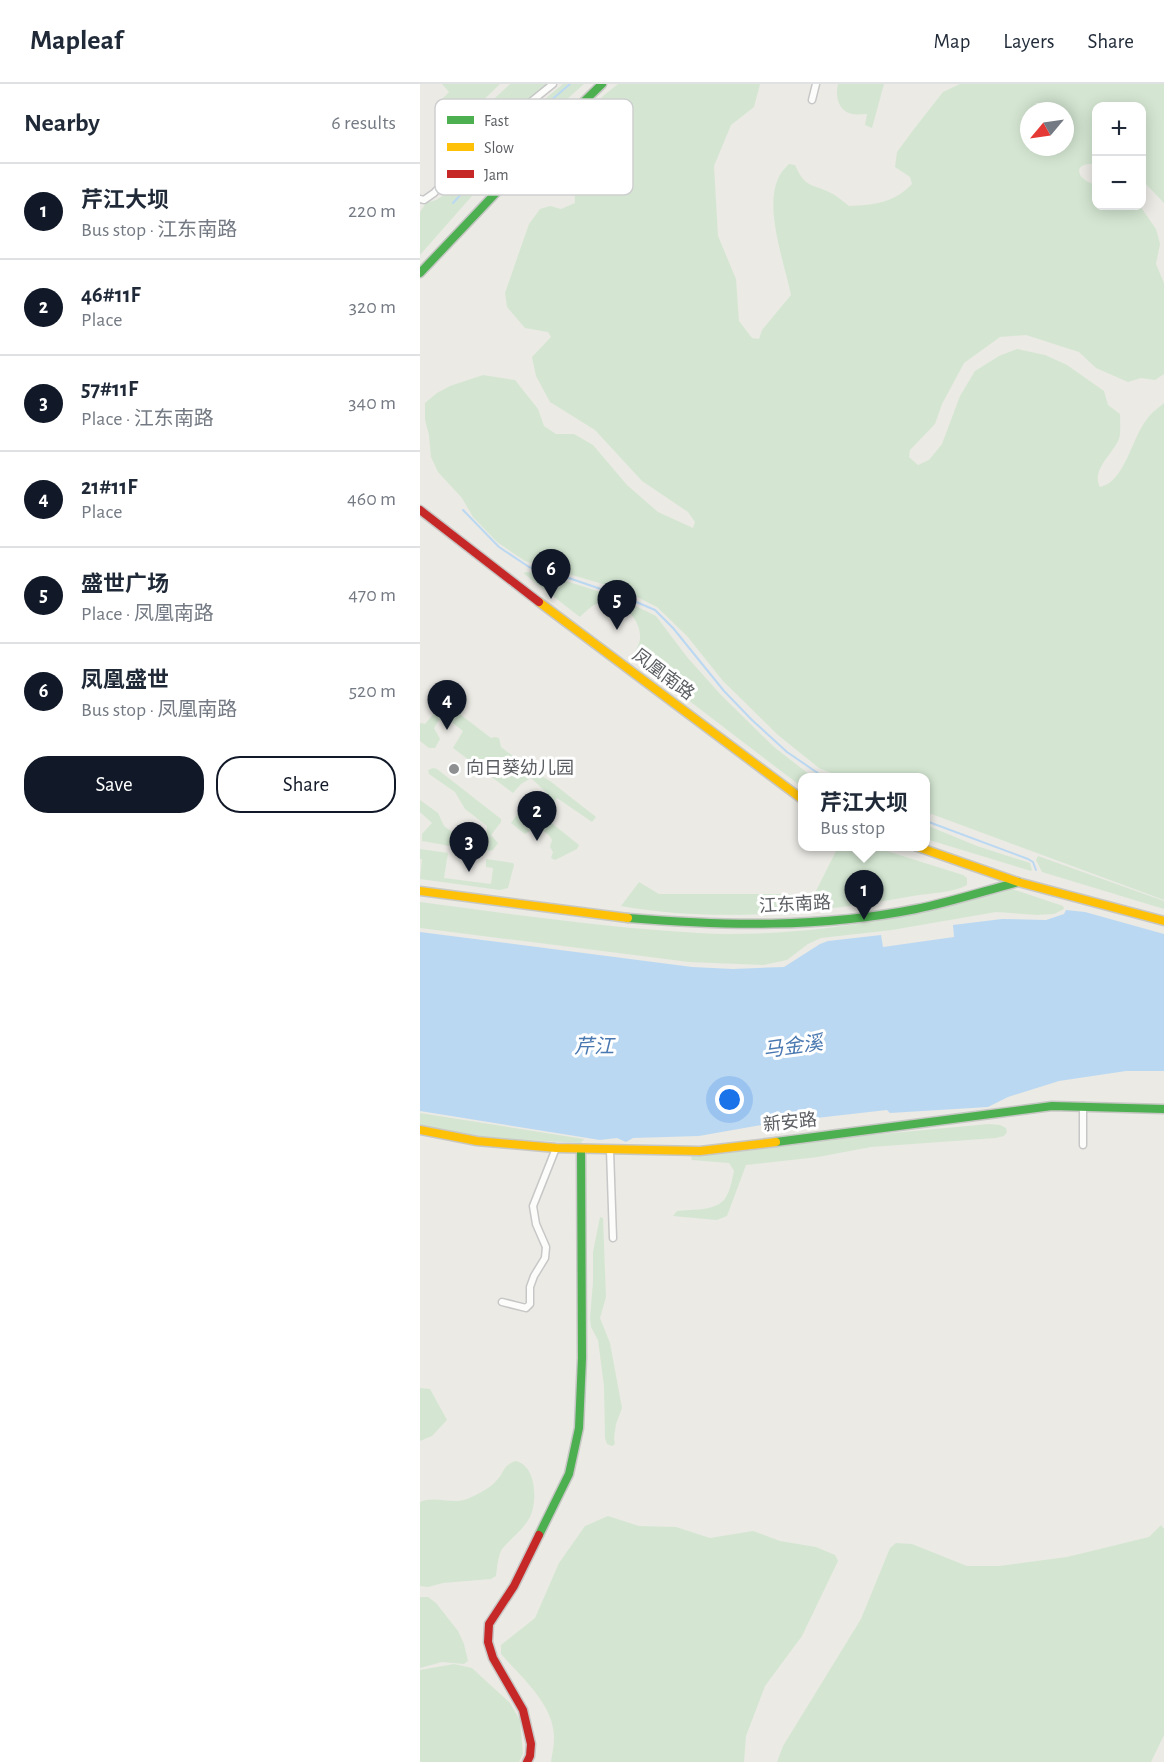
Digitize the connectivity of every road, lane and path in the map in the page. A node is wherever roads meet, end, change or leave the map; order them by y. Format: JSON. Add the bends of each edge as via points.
{"nodes":[{"id":1,"x":553,"y":84,"type":"edge"},
{"id":2,"x":602,"y":84,"type":"edge"},
{"id":3,"x":816,"y":84,"type":"edge"},
{"id":4,"x":534,"y":99,"type":"edge"},
{"id":5,"x":587,"y":99,"type":"edge"},
{"id":6,"x":812,"y":100,"type":"dead end"},
{"id":7,"x":435,"y":192,"type":"edge"},
{"id":8,"x":494,"y":195,"type":"edge"},
{"id":9,"x":420,"y":199,"type":"edge"},
{"id":10,"x":420,"y":273,"type":"edge"},
{"id":11,"x":420,"y":511,"type":"edge"},
{"id":12,"x":798,"y":796,"type":"edge"},
{"id":13,"x":929,"y":851,"type":"edge"},
{"id":14,"x":1018,"y":882,"type":"junction"},
{"id":15,"x":420,"y":891,"type":"edge"},
{"id":16,"x":1164,"y":921,"type":"edge"},
{"id":17,"x":1083,"y":1106,"type":"junction"},
{"id":18,"x":1164,"y":1109,"type":"edge"},
{"id":19,"x":420,"y":1130,"type":"edge"},
{"id":20,"x":1083,"y":1145,"type":"dead end"},
{"id":21,"x":556,"y":1148,"type":"junction"},
{"id":22,"x":581,"y":1150,"type":"junction"},
{"id":23,"x":610,"y":1150,"type":"junction"},
{"id":24,"x":613,"y":1238,"type":"dead end"},
{"id":25,"x":501,"y":1302,"type":"dead end"},
{"id":26,"x":527,"y":1762,"type":"edge"}],
"edges":[{"from":1,"to":4,"type":"street"},
{"from":2,"to":5,"type":"main road"},
{"from":3,"to":6,"type":"street"},
{"from":7,"to":9,"type":"street"},
{"from":8,"to":10,"type":"main road"},
{"from":11,"to":12,"type":"main road","name":"凤凰南路"},
{"from":13,"to":14,"type":"main road"},
{"from":14,"to":15,"type":"main road","name":"江东南路","via":[[896,912],[818,922],[740,924],[621,918]]},
{"from":14,"to":16,"type":"main road"},
{"from":17,"to":18,"type":"main road","name":"新安路"},
{"from":17,"to":20,"type":"street"},
{"from":17,"to":23,"type":"main road","name":"新安路","via":[[1011,1110],[700,1151]]},
{"from":19,"to":21,"type":"main road","name":"新安路","via":[[477,1141]]},
{"from":21,"to":22,"type":"main road","name":"新安路"},
{"from":21,"to":25,"type":"street","via":[[534,1206],[536,1224],[546,1247],[545,1258],[530,1287],[530,1304],[521,1308]]},
{"from":22,"to":23,"type":"main road","name":"新安路"},
{"from":22,"to":26,"type":"main road","via":[[579,1428],[569,1473],[514,1586],[489,1624],[493,1658],[523,1710],[531,1744]]},
{"from":23,"to":24,"type":"street"}]}
